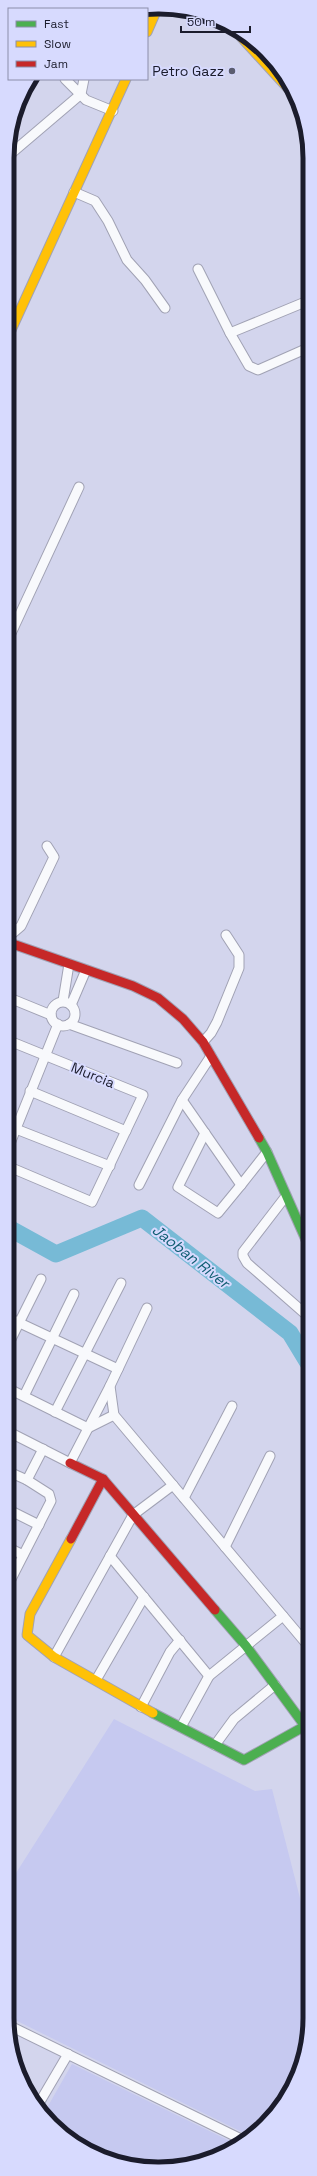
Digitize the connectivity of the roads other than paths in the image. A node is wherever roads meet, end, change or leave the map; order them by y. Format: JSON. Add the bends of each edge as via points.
{"nodes":[{"id":1,"x":155,"y":14,"type":"edge"},
{"id":2,"x":148,"y":30,"type":"edge"},
{"id":3,"x":251,"y":48,"type":"edge"},
{"id":4,"x":280,"y":79,"type":"edge"},
{"id":5,"x":66,"y":80,"type":"edge"},
{"id":6,"x":84,"y":80,"type":"edge"},
{"id":7,"x":126,"y":80,"type":"edge"},
{"id":8,"x":81,"y":94,"type":"junction"},
{"id":9,"x":113,"y":112,"type":"junction"},
{"id":10,"x":14,"y":151,"type":"edge"},
{"id":11,"x":74,"y":192,"type":"junction"},
{"id":12,"x":198,"y":270,"type":"dead end"},
{"id":13,"x":303,"y":303,"type":"edge"},
{"id":14,"x":165,"y":308,"type":"dead end"},
{"id":15,"x":14,"y":325,"type":"edge"},
{"id":16,"x":230,"y":333,"type":"junction"},
{"id":17,"x":303,"y":350,"type":"edge"},
{"id":18,"x":79,"y":487,"type":"dead end"},
{"id":19,"x":14,"y":627,"type":"edge"},
{"id":20,"x":47,"y":846,"type":"dead end"},
{"id":21,"x":14,"y":932,"type":"edge"},
{"id":22,"x":226,"y":935,"type":"dead end"},
{"id":23,"x":14,"y":944,"type":"edge"},
{"id":24,"x":69,"y":964,"type":"junction"},
{"id":25,"x":86,"y":970,"type":"junction"},
{"id":26,"x":14,"y":1000,"type":"edge"},
{"id":27,"x":67,"y":1003,"type":"junction"},
{"id":28,"x":51,"y":1015,"type":"junction"},
{"id":29,"x":58,"y":1024,"type":"junction"},
{"id":30,"x":70,"y":1024,"type":"junction"},
{"id":31,"x":203,"y":1042,"type":"junction"},
{"id":32,"x":14,"y":1043,"type":"edge"},
{"id":33,"x":44,"y":1054,"type":"junction"},
{"id":34,"x":211,"y":1056,"type":"junction"},
{"id":35,"x":177,"y":1063,"type":"dead end"},
{"id":36,"x":30,"y":1091,"type":"junction"},
{"id":37,"x":182,"y":1100,"type":"junction"},
{"id":38,"x":16,"y":1129,"type":"junction"},
{"id":39,"x":126,"y":1131,"type":"junction"},
{"id":40,"x":205,"y":1133,"type":"junction"},
{"id":41,"x":14,"y":1134,"type":"edge"},
{"id":42,"x":267,"y":1152,"type":"junction"},
{"id":43,"x":110,"y":1166,"type":"junction"},
{"id":44,"x":14,"y":1169,"type":"edge"},
{"id":45,"x":139,"y":1185,"type":"dead end"},
{"id":46,"x":241,"y":1185,"type":"junction"},
{"id":47,"x":286,"y":1196,"type":"junction"},
{"id":48,"x":303,"y":1234,"type":"edge"},
{"id":49,"x":41,"y":1279,"type":"dead end"},
{"id":50,"x":121,"y":1283,"type":"dead end"},
{"id":51,"x":74,"y":1294,"type":"dead end"},
{"id":52,"x":147,"y":1308,"type":"dead end"},
{"id":53,"x":303,"y":1312,"type":"edge"},
{"id":54,"x":14,"y":1321,"type":"edge"},
{"id":55,"x":18,"y":1323,"type":"junction"},
{"id":56,"x":14,"y":1332,"type":"edge"},
{"id":57,"x":53,"y":1339,"type":"junction"},
{"id":58,"x":86,"y":1354,"type":"junction"},
{"id":59,"x":118,"y":1369,"type":"junction"},
{"id":60,"x":110,"y":1386,"type":"junction"},
{"id":61,"x":14,"y":1391,"type":"edge"},
{"id":62,"x":24,"y":1396,"type":"junction"},
{"id":63,"x":232,"y":1406,"type":"dead end"},
{"id":64,"x":55,"y":1412,"type":"junction"},
{"id":65,"x":114,"y":1415,"type":"junction"},
{"id":66,"x":88,"y":1428,"type":"junction"},
{"id":67,"x":14,"y":1434,"type":"edge"},
{"id":68,"x":43,"y":1449,"type":"junction"},
{"id":69,"x":270,"y":1456,"type":"dead end"},
{"id":70,"x":70,"y":1463,"type":"junction"},
{"id":71,"x":14,"y":1474,"type":"edge"},
{"id":72,"x":103,"y":1479,"type":"junction"},
{"id":73,"x":27,"y":1480,"type":"junction"},
{"id":74,"x":173,"y":1485,"type":"junction"},
{"id":75,"x":184,"y":1498,"type":"junction"},
{"id":76,"x":14,"y":1512,"type":"edge"},
{"id":77,"x":133,"y":1515,"type":"junction"},
{"id":78,"x":39,"y":1524,"type":"junction"},
{"id":79,"x":225,"y":1547,"type":"junction"},
{"id":80,"x":14,"y":1550,"type":"edge"},
{"id":81,"x":23,"y":1555,"type":"junction"},
{"id":82,"x":110,"y":1556,"type":"junction"},
{"id":83,"x":14,"y":1573,"type":"edge"},
{"id":84,"x":144,"y":1597,"type":"junction"},
{"id":85,"x":283,"y":1616,"type":"junction"},
{"id":86,"x":180,"y":1640,"type":"junction"},
{"id":87,"x":303,"y":1640,"type":"edge"},
{"id":88,"x":246,"y":1646,"type":"junction"},
{"id":89,"x":54,"y":1657,"type":"junction"},
{"id":90,"x":209,"y":1676,"type":"junction"},
{"id":91,"x":96,"y":1680,"type":"junction"},
{"id":92,"x":275,"y":1685,"type":"junction"},
{"id":93,"x":141,"y":1707,"type":"junction"},
{"id":94,"x":303,"y":1723,"type":"edge"},
{"id":95,"x":181,"y":1727,"type":"junction"},
{"id":96,"x":303,"y":1727,"type":"edge"},
{"id":97,"x":215,"y":1745,"type":"junction"},
{"id":98,"x":14,"y":2028,"type":"edge"},
{"id":99,"x":68,"y":2054,"type":"junction"},
{"id":100,"x":40,"y":2101,"type":"edge"},
{"id":101,"x":239,"y":2138,"type":"edge"}],
"edges":[{"from":1,"to":2,"type":"main road"},
{"from":3,"to":4,"type":"main road"},
{"from":5,"to":8,"type":"street"},
{"from":6,"to":8,"type":"street"},
{"from":7,"to":9,"type":"main road"},
{"from":8,"to":9,"type":"street","via":[[86,100]]},
{"from":8,"to":10,"type":"street"},
{"from":9,"to":11,"type":"main road"},
{"from":11,"to":14,"type":"street","via":[[95,201],[127,260]]},
{"from":11,"to":15,"type":"main road"},
{"from":12,"to":16,"type":"street"},
{"from":13,"to":16,"type":"street"},
{"from":16,"to":17,"type":"street","via":[[249,366],[258,370]]},
{"from":18,"to":19,"type":"street"},
{"from":20,"to":21,"type":"street","via":[[54,857],[21,926]]},
{"from":22,"to":31,"type":"street","via":[[239,955],[239,968],[217,1022]]},
{"from":23,"to":24,"type":"main road"},
{"from":24,"to":25,"type":"main road"},
{"from":24,"to":27,"type":"street"},
{"from":25,"to":27,"type":"street"},
{"from":25,"to":31,"type":"main road","via":[[133,986],[158,998],[183,1019]]},
{"from":26,"to":28,"type":"street"},
{"from":27,"to":28,"type":"street","via":[[55,1004]]},
{"from":27,"to":30,"type":"street","via":[[75,1012]]},
{"from":28,"to":29,"type":"street"},
{"from":29,"to":30,"type":"street"},
{"from":29,"to":33,"type":"street"},
{"from":30,"to":35,"type":"street"},
{"from":31,"to":34,"type":"main road"},
{"from":32,"to":33,"type":"street","name":"Murcia"},
{"from":33,"to":36,"type":"street"},
{"from":33,"to":39,"type":"street","name":"Murcia","via":[[143,1095]]},
{"from":34,"to":37,"type":"street"},
{"from":34,"to":42,"type":"main road"},
{"from":36,"to":38,"type":"street"},
{"from":36,"to":39,"type":"street"},
{"from":37,"to":40,"type":"street"},
{"from":37,"to":45,"type":"street"},
{"from":38,"to":41,"type":"street"},
{"from":38,"to":43,"type":"street"},
{"from":39,"to":43,"type":"street"},
{"from":40,"to":46,"type":"street"},
{"from":40,"to":46,"type":"street","via":[[178,1187],[218,1213]]},
{"from":42,"to":46,"type":"street"},
{"from":42,"to":47,"type":"main road"},
{"from":43,"to":44,"type":"street","via":[[92,1202]]},
{"from":47,"to":48,"type":"main road"},
{"from":47,"to":53,"type":"street","via":[[243,1252],[243,1256],[247,1263]]},
{"from":49,"to":55,"type":"street"},
{"from":50,"to":58,"type":"street"},
{"from":51,"to":57,"type":"street"},
{"from":52,"to":59,"type":"street"},
{"from":54,"to":55,"type":"street"},
{"from":55,"to":56,"type":"street"},
{"from":55,"to":57,"type":"street"},
{"from":57,"to":58,"type":"street"},
{"from":57,"to":62,"type":"street"},
{"from":58,"to":59,"type":"street"},
{"from":58,"to":64,"type":"street"},
{"from":59,"to":60,"type":"street"},
{"from":60,"to":65,"type":"street"},
{"from":60,"to":66,"type":"street"},
{"from":61,"to":62,"type":"street"},
{"from":62,"to":64,"type":"street"},
{"from":63,"to":75,"type":"street"},
{"from":64,"to":66,"type":"street"},
{"from":65,"to":66,"type":"street"},
{"from":65,"to":74,"type":"street"},
{"from":66,"to":70,"type":"street"},
{"from":67,"to":68,"type":"street"},
{"from":68,"to":70,"type":"street"},
{"from":68,"to":73,"type":"street"},
{"from":69,"to":79,"type":"street"},
{"from":70,"to":72,"type":"main road"},
{"from":71,"to":73,"type":"street"},
{"from":72,"to":77,"type":"main road"},
{"from":72,"to":89,"type":"main road","via":[[30,1614],[27,1635]]},
{"from":73,"to":78,"type":"street","via":[[50,1497],[51,1501]]},
{"from":74,"to":75,"type":"street"},
{"from":74,"to":77,"type":"street"},
{"from":75,"to":79,"type":"street"},
{"from":76,"to":78,"type":"street"},
{"from":77,"to":82,"type":"street"},
{"from":77,"to":88,"type":"main road"},
{"from":78,"to":81,"type":"street"},
{"from":79,"to":85,"type":"street"},
{"from":80,"to":81,"type":"street"},
{"from":81,"to":83,"type":"street"},
{"from":82,"to":84,"type":"street"},
{"from":82,"to":89,"type":"street"},
{"from":84,"to":86,"type":"street"},
{"from":84,"to":91,"type":"street"},
{"from":85,"to":87,"type":"street"},
{"from":85,"to":88,"type":"street"},
{"from":86,"to":90,"type":"street"},
{"from":86,"to":93,"type":"street","via":[[170,1652]]},
{"from":88,"to":90,"type":"street"},
{"from":88,"to":92,"type":"main road"},
{"from":89,"to":91,"type":"main road"},
{"from":90,"to":95,"type":"street"},
{"from":91,"to":93,"type":"main road"},
{"from":92,"to":94,"type":"main road"},
{"from":92,"to":97,"type":"street","via":[[234,1719]]},
{"from":93,"to":95,"type":"main road"},
{"from":95,"to":97,"type":"main road"},
{"from":96,"to":97,"type":"main road","via":[[244,1760]]},
{"from":98,"to":99,"type":"street"},
{"from":99,"to":100,"type":"street"},
{"from":99,"to":101,"type":"street"}]}
